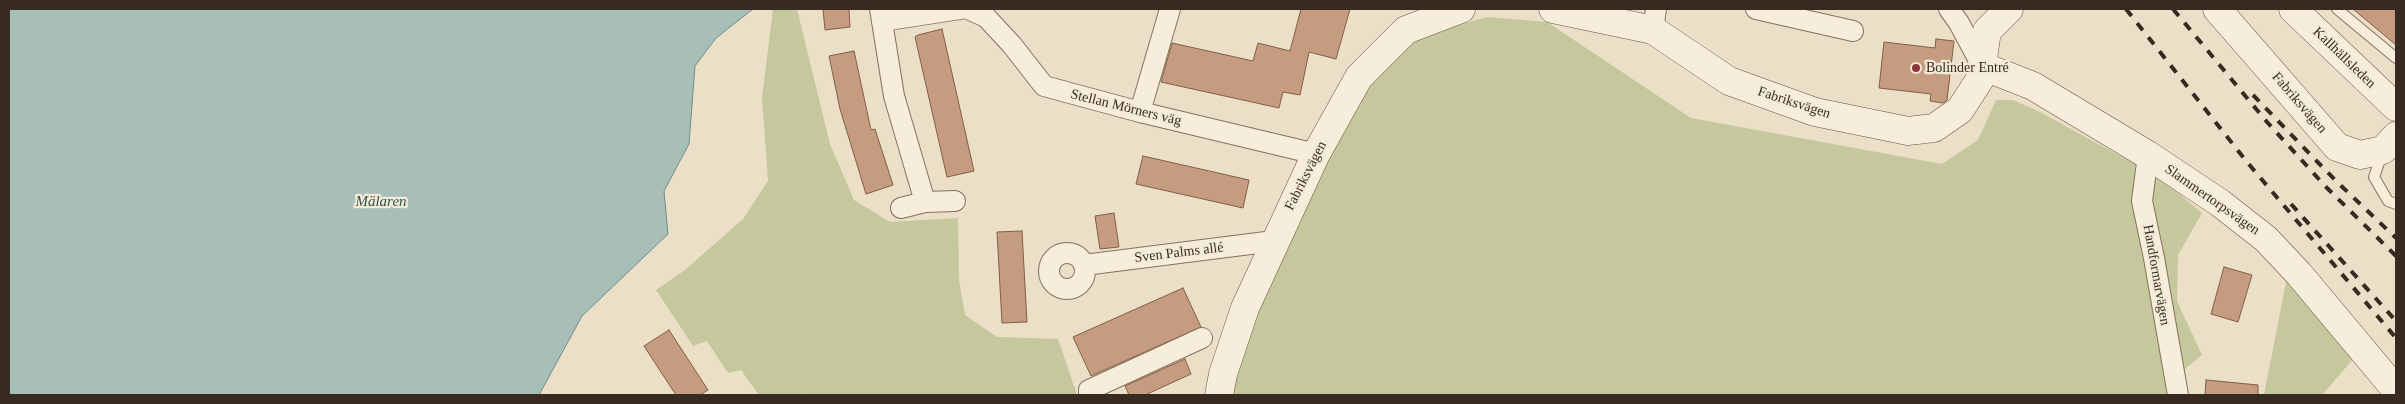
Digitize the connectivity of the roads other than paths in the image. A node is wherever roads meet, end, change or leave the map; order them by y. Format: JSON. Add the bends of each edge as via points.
{"nodes":[{"id":1,"x":960,"y":9,"type":"edge"},
{"id":2,"x":968,"y":9,"type":"edge"},
{"id":3,"x":1170,"y":9,"type":"edge"},
{"id":4,"x":1461,"y":9,"type":"edge"},
{"id":5,"x":1553,"y":9,"type":"edge"},
{"id":6,"x":1756,"y":9,"type":"edge"},
{"id":7,"x":1949,"y":9,"type":"edge"},
{"id":8,"x":2009,"y":9,"type":"edge"},
{"id":9,"x":2217,"y":9,"type":"edge"},
{"id":10,"x":2293,"y":9,"type":"edge"},
{"id":11,"x":2337,"y":9,"type":"edge"},
{"id":12,"x":881,"y":15,"type":"edge"},
{"id":13,"x":1654,"y":19,"type":"edge"},
{"id":14,"x":1853,"y":31,"type":"dead end"},
{"id":15,"x":2396,"y":58,"type":"edge"},
{"id":16,"x":1982,"y":66,"type":"junction"},
{"id":17,"x":2396,"y":107,"type":"edge"},
{"id":18,"x":1140,"y":112,"type":"junction"},
{"id":19,"x":2390,"y":143,"type":"edge"},
{"id":20,"x":1316,"y":154,"type":"junction"},
{"id":21,"x":2148,"y":155,"type":"junction"},
{"id":22,"x":955,"y":201,"type":"dead end"},
{"id":23,"x":925,"y":202,"type":"junction"},
{"id":24,"x":2396,"y":204,"type":"edge"},
{"id":25,"x":901,"y":208,"type":"dead end"},
{"id":26,"x":1274,"y":240,"type":"junction"},
{"id":27,"x":1084,"y":265,"type":"dead end"},
{"id":28,"x":1202,"y":338,"type":"dead end"},
{"id":29,"x":2396,"y":390,"type":"edge"},
{"id":30,"x":1089,"y":395,"type":"edge"},
{"id":31,"x":1220,"y":395,"type":"edge"},
{"id":32,"x":2178,"y":395,"type":"edge"}],
"edges":[{"from":1,"to":12,"type":"street"},
{"from":2,"to":18,"type":"street","name":"Stellan Mörners väg","via":[[986,17],[1044,86]]},
{"from":3,"to":18,"type":"street"},
{"from":4,"to":20,"type":"street","name":"Fabriksvägen","via":[[1406,30],[1359,77]]},
{"from":5,"to":13,"type":"street","name":"Fabriksvägen"},
{"from":6,"to":14,"type":"street"},
{"from":7,"to":16,"type":"street"},
{"from":8,"to":16,"type":"street","name":"Fabriksvägen","via":[[1987,31]]},
{"from":9,"to":19,"type":"street","name":"Fabriksvägen","via":[[2337,147],[2360,156]]},
{"from":10,"to":17,"type":"street","name":"Kallhällsleden"},
{"from":11,"to":15,"type":"lane"},
{"from":12,"to":23,"type":"street","via":[[894,96]]},
{"from":13,"to":16,"type":"street","name":"Fabriksvägen","via":[[1729,81],[1815,112],[1908,130],[1934,128],[1960,110],[1980,79]]},
{"from":16,"to":21,"type":"street","name":"Slammertorpsvägen","via":[[2033,86]]},
{"from":18,"to":20,"type":"street","name":"Stellan Mörners väg"},
{"from":19,"to":24,"type":"lane","via":[[2374,177],[2388,201]]},
{"from":20,"to":26,"type":"street","name":"Fabriksvägen"},
{"from":21,"to":29,"type":"street","name":"Slammertorpsvägen","via":[[2220,203],[2266,239]]},
{"from":21,"to":32,"type":"street","name":"Handformarvägen","via":[[2142,201]]},
{"from":22,"to":23,"type":"street"},
{"from":23,"to":25,"type":"street"},
{"from":26,"to":27,"type":"street","name":"Sven Palms allé"},
{"from":26,"to":31,"type":"street","name":"Fabriksvägen","via":[[1245,308]]},
{"from":28,"to":30,"type":"street","via":[[1089,390]]}]}
